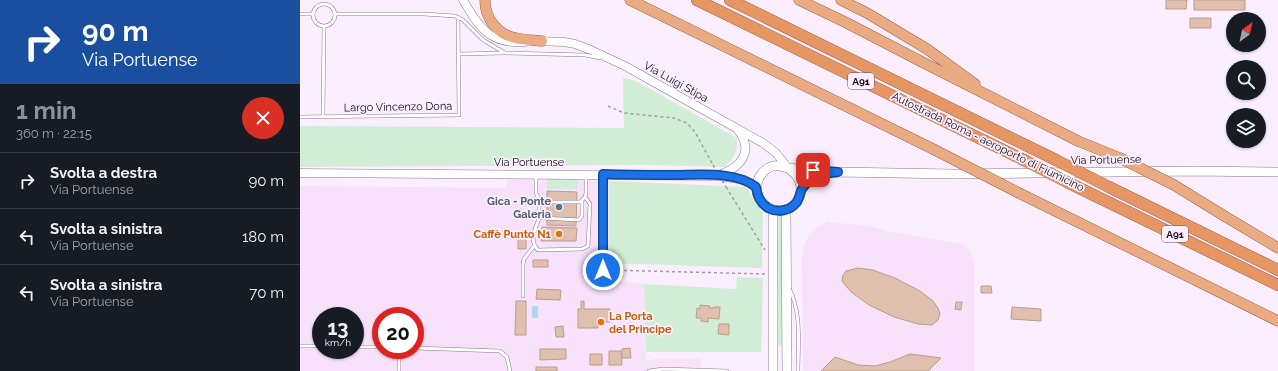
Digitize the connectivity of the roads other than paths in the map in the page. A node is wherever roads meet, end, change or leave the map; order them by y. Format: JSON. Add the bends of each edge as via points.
{"nodes":[{"id":1,"x":323,"y":0,"type":"edge"},
{"id":2,"x":463,"y":0,"type":"edge"},
{"id":3,"x":485,"y":0,"type":"edge"},
{"id":4,"x":630,"y":0,"type":"edge"},
{"id":5,"x":697,"y":0,"type":"edge"},
{"id":6,"x":730,"y":0,"type":"edge"},
{"id":7,"x":799,"y":0,"type":"edge"},
{"id":8,"x":841,"y":0,"type":"edge"},
{"id":9,"x":323,"y":4,"type":"junction"},
{"id":10,"x":300,"y":14,"type":"edge"},
{"id":11,"x":314,"y":14,"type":"junction"},
{"id":12,"x":335,"y":14,"type":"junction"},
{"id":13,"x":458,"y":17,"type":"junction"},
{"id":14,"x":324,"y":26,"type":"junction"},
{"id":15,"x":542,"y":41,"type":"junction"},
{"id":16,"x":505,"y":53,"type":"junction"},
{"id":17,"x":459,"y":54,"type":"junction"},
{"id":18,"x":624,"y":66,"type":"junction"},
{"id":19,"x":999,"y":102,"type":"junction"},
{"id":20,"x":324,"y":116,"type":"junction"},
{"id":21,"x":300,"y":117,"type":"edge"},
{"id":22,"x":736,"y":128,"type":"junction"},
{"id":23,"x":788,"y":168,"type":"junction"},
{"id":24,"x":838,"y":172,"type":"junction"},
{"id":25,"x":1278,"y":172,"type":"edge"},
{"id":26,"x":300,"y":173,"type":"edge"},
{"id":27,"x":536,"y":174,"type":"junction"},
{"id":28,"x":586,"y":174,"type":"junction"},
{"id":29,"x":603,"y":174,"type":"junction"},
{"id":30,"x":719,"y":176,"type":"junction"},
{"id":31,"x":756,"y":187,"type":"junction"},
{"id":32,"x":801,"y":190,"type":"junction"},
{"id":33,"x":585,"y":197,"type":"junction"},
{"id":34,"x":539,"y":199,"type":"junction"},
{"id":35,"x":582,"y":200,"type":"junction"},
{"id":36,"x":786,"y":209,"type":"junction"},
{"id":37,"x":773,"y":210,"type":"junction"},
{"id":38,"x":540,"y":216,"type":"junction"},
{"id":39,"x":534,"y":246,"type":"junction"},
{"id":40,"x":1278,"y":248,"type":"edge"},
{"id":41,"x":1150,"y":258,"type":"junction"},
{"id":42,"x":1278,"y":270,"type":"edge"},
{"id":43,"x":602,"y":282,"type":"dead end"},
{"id":44,"x":787,"y":284,"type":"junction"},
{"id":45,"x":1278,"y":285,"type":"edge"},
{"id":46,"x":523,"y":296,"type":"dead end"},
{"id":47,"x":1278,"y":321,"type":"edge"},
{"id":48,"x":1278,"y":328,"type":"edge"},
{"id":49,"x":300,"y":346,"type":"edge"},
{"id":50,"x":312,"y":346,"type":"edge"},
{"id":51,"x":424,"y":348,"type":"edge"},
{"id":52,"x":399,"y":359,"type":"edge"},
{"id":53,"x":399,"y":371,"type":"edge"},
{"id":54,"x":510,"y":371,"type":"edge"},
{"id":55,"x":649,"y":371,"type":"edge"},
{"id":56,"x":727,"y":371,"type":"edge"},
{"id":57,"x":773,"y":371,"type":"edge"},
{"id":58,"x":787,"y":371,"type":"edge"},
{"id":59,"x":798,"y":371,"type":"edge"}],
"edges":[{"from":1,"to":9,"type":"lane"},
{"from":2,"to":15,"type":"street","name":"Via Luigi Stipa","via":[[482,28],[494,38],[511,43]]},
{"from":3,"to":15,"type":"highway","via":[[490,19],[504,34],[517,39]]},
{"from":4,"to":41,"type":"highway","bridge":true},
{"from":5,"to":45,"type":"highway","name":"Autostrada Roma - aeroporto di Fiumicino","number":"A91","bridge":true},
{"from":6,"to":42,"type":"highway","name":"Autostrada Roma - aeroporto di Fiumicino","number":"A91","bridge":true},
{"from":7,"to":19,"type":"highway"},
{"from":8,"to":19,"type":"highway","via":[[928,49]]},
{"from":9,"to":11,"type":"lane","via":[[317,7]]},
{"from":9,"to":12,"type":"lane","via":[[331,7]]},
{"from":10,"to":11,"type":"lane"},
{"from":11,"to":14,"type":"lane","via":[[316,22]]},
{"from":12,"to":13,"type":"lane","via":[[424,14]]},
{"from":12,"to":14,"type":"lane","via":[[332,23]]},
{"from":13,"to":16,"type":"lane","via":[[484,40]]},
{"from":13,"to":17,"type":"lane","name":"Largo Vincenzo Dona"},
{"from":14,"to":20,"type":"lane"},
{"from":15,"to":18,"type":"street","name":"Via Luigi Stipa","via":[[575,44]]},
{"from":16,"to":17,"type":"lane"},
{"from":16,"to":18,"type":"lane","via":[[588,55]]},
{"from":17,"to":20,"type":"lane","name":"Largo Vincenzo Dona","via":[[459,115]]},
{"from":18,"to":22,"type":"street","name":"Via Luigi Stipa"},
{"from":19,"to":40,"type":"highway","bridge":true,"via":[[1174,185]]},
{"from":20,"to":21,"type":"lane","name":"Largo Vincenzo Dona"},
{"from":22,"to":23,"type":"street","name":"Via Luigi Stipa","via":[[768,146]]},
{"from":22,"to":30,"type":"street","via":[[744,140],[744,155],[734,168]]},
{"from":23,"to":24,"type":"main road","name":"Via Portuense"},
{"from":23,"to":31,"type":"main road","name":"Via Portuense","via":[[774,166],[767,169]]},
{"from":23,"to":32,"type":"main road","via":[[798,177]]},
{"from":24,"to":25,"type":"main road","name":"Via Portuense"},
{"from":24,"to":32,"type":"main road","name":"Via Portuense","via":[[818,175]]},
{"from":26,"to":27,"type":"street","name":"Via Portuense"},
{"from":27,"to":28,"type":"street","name":"Via Portuense"},
{"from":27,"to":34,"type":"lane","via":[[536,193]]},
{"from":28,"to":29,"type":"street","name":"Via Portuense"},
{"from":28,"to":33,"type":"lane"},
{"from":29,"to":30,"type":"street","name":"Via Portuense"},
{"from":29,"to":43,"type":"lane"},
{"from":30,"to":31,"type":"street","name":"Via Portuense","via":[[744,180]]},
{"from":31,"to":37,"type":"main road","via":[[761,201]]},
{"from":32,"to":36,"type":"main road","name":"Via Portuense","via":[[797,202]]},
{"from":33,"to":35,"type":"lane"},
{"from":33,"to":39,"type":"lane","via":[[590,204],[588,246],[582,249],[538,250]]},
{"from":34,"to":35,"type":"lane","via":[[547,202]]},
{"from":34,"to":38,"type":"lane"},
{"from":35,"to":38,"type":"lane","via":[[581,219]]},
{"from":36,"to":37,"type":"main road"},
{"from":36,"to":44,"type":"main road"},
{"from":37,"to":57,"type":"main road"},
{"from":38,"to":39,"type":"lane","via":[[533,239]]},
{"from":39,"to":46,"type":"lane","via":[[524,259]]},
{"from":41,"to":47,"type":"highway"},
{"from":41,"to":48,"type":"highway"},
{"from":44,"to":58,"type":"main road"},
{"from":44,"to":59,"type":"lane","via":[[794,298],[798,316]]},
{"from":49,"to":50,"type":"lane"},
{"from":51,"to":54,"type":"lane","via":[[500,351],[507,357]]},
{"from":52,"to":53,"type":"lane"},
{"from":55,"to":56,"type":"lane"}]}
